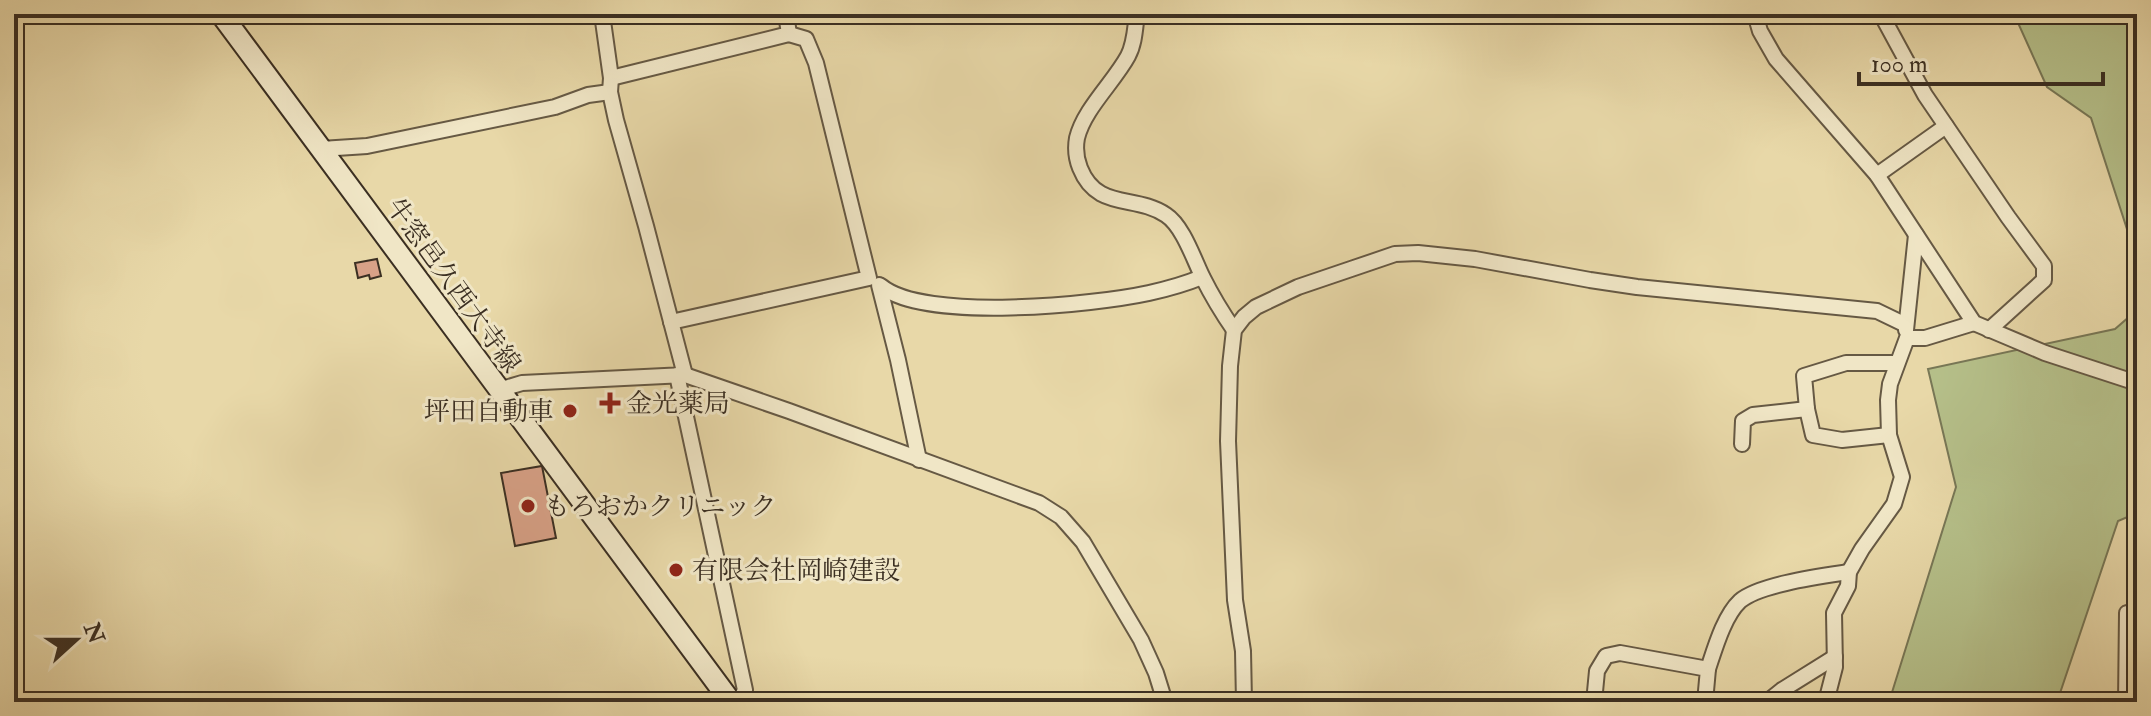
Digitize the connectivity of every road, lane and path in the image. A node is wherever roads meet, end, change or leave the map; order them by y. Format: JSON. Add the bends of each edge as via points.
{"nodes":[{"id":1,"x":221,"y":14,"type":"edge"},
{"id":2,"x":602,"y":14,"type":"edge"},
{"id":3,"x":786,"y":14,"type":"edge"},
{"id":4,"x":1137,"y":14,"type":"edge"},
{"id":5,"x":1755,"y":14,"type":"edge"},
{"id":6,"x":1881,"y":14,"type":"edge"},
{"id":7,"x":789,"y":34,"type":"junction"},
{"id":8,"x":610,"y":85,"type":"junction"},
{"id":9,"x":1946,"y":126,"type":"junction"},
{"id":10,"x":321,"y":149,"type":"junction"},
{"id":11,"x":1877,"y":175,"type":"junction"},
{"id":12,"x":1916,"y":235,"type":"junction"},
{"id":13,"x":1202,"y":277,"type":"junction"},
{"id":14,"x":875,"y":282,"type":"junction"},
{"id":15,"x":671,"y":322,"type":"junction"},
{"id":16,"x":1974,"y":323,"type":"junction"},
{"id":17,"x":1234,"y":330,"type":"junction"},
{"id":18,"x":1989,"y":330,"type":"junction"},
{"id":19,"x":1906,"y":332,"type":"junction"},
{"id":20,"x":1896,"y":363,"type":"junction"},
{"id":21,"x":681,"y":375,"type":"junction"},
{"id":22,"x":2137,"y":383,"type":"edge"},
{"id":23,"x":499,"y":390,"type":"junction"},
{"id":24,"x":1807,"y":409,"type":"junction"},
{"id":25,"x":1889,"y":435,"type":"junction"},
{"id":26,"x":1742,"y":444,"type":"dead end"},
{"id":27,"x":919,"y":460,"type":"junction"},
{"id":28,"x":1849,"y":572,"type":"junction"},
{"id":29,"x":2137,"y":611,"type":"edge"},
{"id":30,"x":1835,"y":657,"type":"junction"},
{"id":31,"x":1708,"y":669,"type":"junction"},
{"id":32,"x":731,"y":702,"type":"edge"},
{"id":33,"x":739,"y":702,"type":"edge"},
{"id":34,"x":1165,"y":702,"type":"edge"},
{"id":35,"x":1244,"y":702,"type":"edge"},
{"id":36,"x":1594,"y":702,"type":"edge"},
{"id":37,"x":1705,"y":702,"type":"edge"},
{"id":38,"x":1767,"y":702,"type":"edge"},
{"id":39,"x":1826,"y":702,"type":"edge"},
{"id":40,"x":2126,"y":702,"type":"edge"}],
"edges":[{"from":1,"to":10,"type":"main road","name":"牛窓邑久西大寺線"},
{"from":2,"to":8,"type":"street"},
{"from":3,"to":7,"type":"street"},
{"from":4,"to":13,"type":"street","via":[[1130,54],[1083,123],[1076,157],[1095,191],[1170,217]]},
{"from":5,"to":11,"type":"street","via":[[1776,59]]},
{"from":6,"to":9,"type":"street"},
{"from":7,"to":8,"type":"street"},
{"from":7,"to":14,"type":"street","via":[[806,39],[816,63]]},
{"from":8,"to":10,"type":"street","via":[[555,107],[367,146]]},
{"from":8,"to":15,"type":"street"},
{"from":9,"to":11,"type":"street"},
{"from":9,"to":18,"type":"street","via":[[2044,266],[2044,280]]},
{"from":10,"to":23,"type":"main road","name":"牛窓邑久西大寺線"},
{"from":11,"to":12,"type":"street"},
{"from":12,"to":16,"type":"street"},
{"from":12,"to":19,"type":"street"},
{"from":13,"to":14,"type":"street","via":[[1148,293],[995,308],[906,300]]},
{"from":13,"to":17,"type":"street"},
{"from":14,"to":15,"type":"street"},
{"from":14,"to":27,"type":"street"},
{"from":15,"to":21,"type":"street"},
{"from":16,"to":18,"type":"street"},
{"from":16,"to":19,"type":"street","via":[[1925,338]]},
{"from":17,"to":19,"type":"street","via":[[1256,307],[1298,287],[1395,254],[1418,253],[1637,287],[1877,311]]},
{"from":17,"to":35,"type":"street","via":[[1228,482]]},
{"from":18,"to":22,"type":"street"},
{"from":19,"to":20,"type":"street"},
{"from":20,"to":24,"type":"street","via":[[1846,363],[1804,376]]},
{"from":20,"to":25,"type":"street"},
{"from":21,"to":23,"type":"street","via":[[522,383]]},
{"from":21,"to":27,"type":"street"},
{"from":21,"to":33,"type":"street","via":[[745,690]]},
{"from":23,"to":32,"type":"main road","name":"牛窓邑久西大寺線"},
{"from":24,"to":25,"type":"street","via":[[1813,435],[1842,440]]},
{"from":24,"to":26,"type":"street","via":[[1753,415],[1743,421]]},
{"from":25,"to":28,"type":"street","via":[[1902,477],[1894,504]]},
{"from":27,"to":34,"type":"street","via":[[1039,503],[1061,517],[1083,542],[1141,640]]},
{"from":28,"to":30,"type":"street","via":[[1834,613]]},
{"from":28,"to":31,"type":"street","via":[[1809,577],[1741,601],[1727,620]]},
{"from":29,"to":40,"type":"street","via":[[2127,613]]},
{"from":30,"to":38,"type":"street"},
{"from":30,"to":39,"type":"street"},
{"from":31,"to":36,"type":"street","via":[[1620,653],[1606,656],[1597,671]]},
{"from":31,"to":37,"type":"street"}]}
